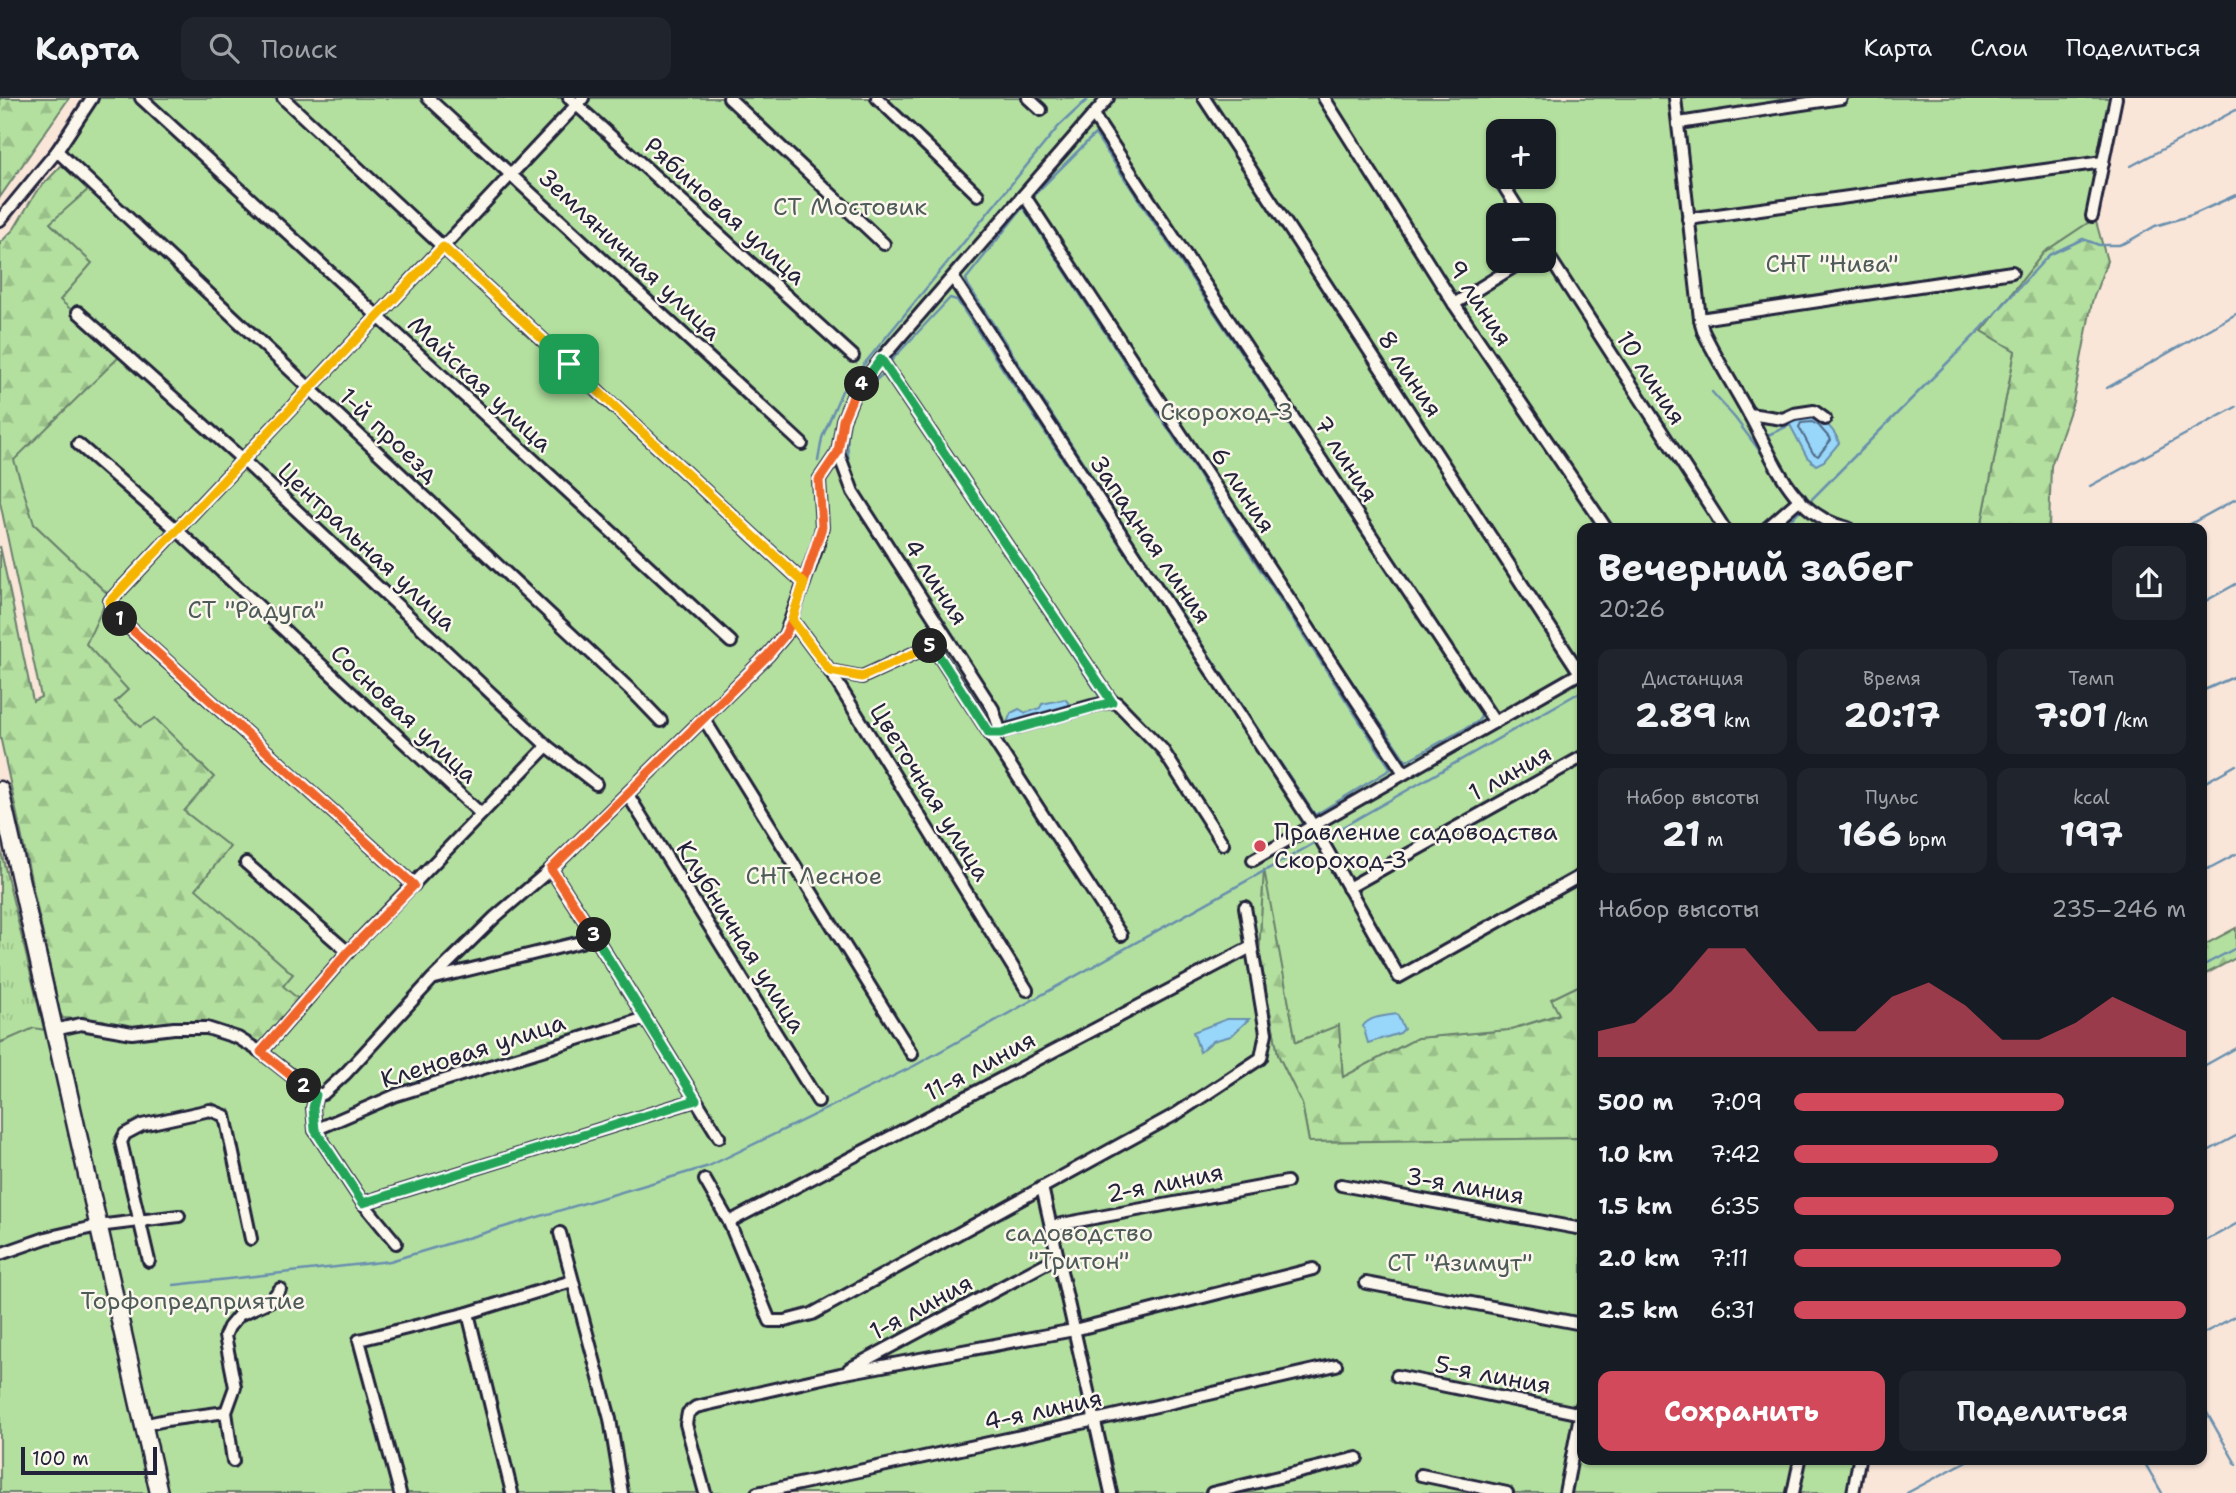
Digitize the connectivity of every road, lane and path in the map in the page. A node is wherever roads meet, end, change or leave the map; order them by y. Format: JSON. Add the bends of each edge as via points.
{"nodes":[{"id":1,"x":92,"y":98,"type":"edge"},
{"id":2,"x":141,"y":98,"type":"edge"},
{"id":3,"x":283,"y":98,"type":"edge"},
{"id":4,"x":428,"y":98,"type":"edge"},
{"id":5,"x":729,"y":98,"type":"edge"},
{"id":6,"x":877,"y":98,"type":"edge"},
{"id":7,"x":1028,"y":98,"type":"edge"},
{"id":8,"x":1108,"y":98,"type":"edge"},
{"id":9,"x":1204,"y":98,"type":"edge"},
{"id":10,"x":1324,"y":98,"type":"edge"},
{"id":11,"x":1675,"y":98,"type":"edge"},
{"id":12,"x":1841,"y":98,"type":"edge"},
{"id":13,"x":2116,"y":98,"type":"edge"},
{"id":14,"x":576,"y":100,"type":"edge"},
{"id":15,"x":1041,"y":110,"type":"dead end"},
{"id":16,"x":1093,"y":115,"type":"junction"},
{"id":17,"x":1679,"y":123,"type":"junction"},
{"id":18,"x":57,"y":151,"type":"junction"},
{"id":19,"x":2103,"y":162,"type":"junction"},
{"id":20,"x":511,"y":174,"type":"junction"},
{"id":21,"x":978,"y":195,"type":"dead end"},
{"id":22,"x":1024,"y":195,"type":"junction"},
{"id":23,"x":2092,"y":216,"type":"dead end"},
{"id":24,"x":1688,"y":219,"type":"junction"},
{"id":25,"x":0,"y":220,"type":"edge"},
{"id":26,"x":884,"y":244,"type":"dead end"},
{"id":27,"x":443,"y":247,"type":"junction"},
{"id":28,"x":1556,"y":269,"type":"edge"},
{"id":29,"x":2012,"y":272,"type":"dead end"},
{"id":30,"x":1504,"y":273,"type":"edge"},
{"id":31,"x":953,"y":278,"type":"junction"},
{"id":32,"x":1454,"y":304,"type":"junction"},
{"id":33,"x":78,"y":312,"type":"dead end"},
{"id":34,"x":377,"y":317,"type":"junction"},
{"id":35,"x":1700,"y":319,"type":"junction"},
{"id":36,"x":853,"y":356,"type":"dead end"},
{"id":37,"x":881,"y":359,"type":"junction"},
{"id":38,"x":310,"y":389,"type":"junction"},
{"id":39,"x":1749,"y":414,"type":"junction"},
{"id":40,"x":1825,"y":419,"type":"dead end"},
{"id":41,"x":78,"y":444,"type":"dead end"},
{"id":42,"x":802,"y":444,"type":"dead end"},
{"id":43,"x":838,"y":452,"type":"junction"},
{"id":44,"x":243,"y":460,"type":"junction"},
{"id":45,"x":1801,"y":503,"type":"junction"},
{"id":46,"x":1603,"y":523,"type":"edge"},
{"id":47,"x":1721,"y":523,"type":"edge"},
{"id":48,"x":1774,"y":523,"type":"edge"},
{"id":49,"x":1832,"y":523,"type":"edge"},
{"id":50,"x":177,"y":530,"type":"junction"},
{"id":51,"x":804,"y":583,"type":"junction"},
{"id":52,"x":792,"y":620,"type":"junction"},
{"id":53,"x":731,"y":642,"type":"dead end"},
{"id":54,"x":1577,"y":666,"type":"edge"},
{"id":55,"x":830,"y":671,"type":"junction"},
{"id":56,"x":1577,"y":674,"type":"edge"},
{"id":57,"x":1112,"y":702,"type":"junction"},
{"id":58,"x":704,"y":719,"type":"junction"},
{"id":59,"x":661,"y":721,"type":"dead end"},
{"id":60,"x":1494,"y":721,"type":"junction"},
{"id":61,"x":995,"y":733,"type":"junction"},
{"id":62,"x":547,"y":746,"type":"junction"},
{"id":63,"x":1577,"y":760,"type":"edge"},
{"id":64,"x":1404,"y":773,"type":"junction"},
{"id":65,"x":596,"y":784,"type":"dead end"},
{"id":66,"x":0,"y":790,"type":"edge"},
{"id":67,"x":628,"y":795,"type":"junction"},
{"id":68,"x":480,"y":813,"type":"junction"},
{"id":69,"x":1319,"y":835,"type":"junction"},
{"id":70,"x":1223,"y":844,"type":"dead end"},
{"id":71,"x":1253,"y":860,"type":"dead end"},
{"id":72,"x":246,"y":863,"type":"dead end"},
{"id":73,"x":551,"y":869,"type":"junction"},
{"id":74,"x":1577,"y":878,"type":"edge"},
{"id":75,"x":414,"y":885,"type":"junction"},
{"id":76,"x":1348,"y":888,"type":"junction"},
{"id":77,"x":1245,"y":906,"type":"dead end"},
{"id":78,"x":594,"y":935,"type":"junction"},
{"id":79,"x":1121,"y":935,"type":"dead end"},
{"id":80,"x":1251,"y":947,"type":"junction"},
{"id":81,"x":348,"y":952,"type":"junction"},
{"id":82,"x":433,"y":978,"type":"junction"},
{"id":83,"x":1027,"y":990,"type":"dead end"},
{"id":84,"x":646,"y":1018,"type":"junction"},
{"id":85,"x":54,"y":1030,"type":"junction"},
{"id":86,"x":261,"y":1052,"type":"junction"},
{"id":87,"x":912,"y":1054,"type":"dead end"},
{"id":88,"x":316,"y":1095,"type":"junction"},
{"id":89,"x":696,"y":1100,"type":"junction"},
{"id":90,"x":818,"y":1101,"type":"dead end"},
{"id":91,"x":315,"y":1130,"type":"junction"},
{"id":92,"x":719,"y":1137,"type":"dead end"},
{"id":93,"x":705,"y":1180,"type":"dead end"},
{"id":94,"x":1287,"y":1182,"type":"dead end"},
{"id":95,"x":1341,"y":1185,"type":"dead end"},
{"id":96,"x":1042,"y":1187,"type":"junction"},
{"id":97,"x":363,"y":1203,"type":"junction"},
{"id":98,"x":179,"y":1216,"type":"dead end"},
{"id":99,"x":141,"y":1222,"type":"junction"},
{"id":100,"x":729,"y":1222,"type":"junction"},
{"id":101,"x":97,"y":1226,"type":"junction"},
{"id":102,"x":1051,"y":1226,"type":"junction"},
{"id":103,"x":1577,"y":1228,"type":"edge"},
{"id":104,"x":560,"y":1233,"type":"dead end"},
{"id":105,"x":251,"y":1239,"type":"dead end"},
{"id":106,"x":396,"y":1243,"type":"dead end"},
{"id":107,"x":0,"y":1254,"type":"edge"},
{"id":108,"x":1058,"y":1257,"type":"junction"},
{"id":109,"x":149,"y":1261,"type":"dead end"},
{"id":110,"x":1313,"y":1269,"type":"dead end"},
{"id":111,"x":572,"y":1281,"type":"junction"},
{"id":112,"x":1366,"y":1283,"type":"dead end"},
{"id":113,"x":280,"y":1289,"type":"dead end"},
{"id":114,"x":468,"y":1313,"type":"junction"},
{"id":115,"x":1577,"y":1323,"type":"edge"},
{"id":116,"x":1074,"y":1330,"type":"junction"},
{"id":117,"x":1336,"y":1365,"type":"dead end"},
{"id":118,"x":840,"y":1374,"type":"junction"},
{"id":119,"x":1396,"y":1377,"type":"dead end"},
{"id":120,"x":1577,"y":1410,"type":"edge"},
{"id":121,"x":226,"y":1412,"type":"junction"},
{"id":122,"x":1095,"y":1420,"type":"junction"},
{"id":123,"x":143,"y":1425,"type":"junction"},
{"id":124,"x":1577,"y":1432,"type":"edge"},
{"id":125,"x":1357,"y":1458,"type":"dead end"},
{"id":126,"x":233,"y":1461,"type":"dead end"},
{"id":127,"x":1798,"y":1465,"type":"edge"},
{"id":128,"x":1858,"y":1465,"type":"edge"},
{"id":129,"x":1421,"y":1475,"type":"dead end"},
{"id":130,"x":159,"y":1493,"type":"edge"},
{"id":131,"x":400,"y":1493,"type":"edge"},
{"id":132,"x":512,"y":1493,"type":"edge"},
{"id":133,"x":622,"y":1493,"type":"edge"},
{"id":134,"x":705,"y":1493,"type":"edge"},
{"id":135,"x":757,"y":1493,"type":"edge"},
{"id":136,"x":1111,"y":1493,"type":"edge"},
{"id":137,"x":1213,"y":1493,"type":"edge"},
{"id":138,"x":1507,"y":1493,"type":"edge"},
{"id":139,"x":1565,"y":1493,"type":"edge"},
{"id":140,"x":1793,"y":1493,"type":"edge"},
{"id":141,"x":1853,"y":1493,"type":"edge"}],
"edges":[{"from":1,"to":18,"type":"street"},
{"from":2,"to":34,"type":"street","name":"Майская улица"},
{"from":3,"to":27,"type":"street"},
{"from":4,"to":20,"type":"street","name":"Земляничная улица"},
{"from":5,"to":26,"type":"street"},
{"from":6,"to":21,"type":"street"},
{"from":7,"to":15,"type":"street"},
{"from":8,"to":16,"type":"street"},
{"from":9,"to":54,"type":"street","name":"8 линия"},
{"from":10,"to":32,"type":"street","name":"9 линия"},
{"from":11,"to":17,"type":"street"},
{"from":12,"to":17,"type":"street"},
{"from":13,"to":19,"type":"street"},
{"from":14,"to":20,"type":"street"},
{"from":14,"to":36,"type":"street","name":"Рябиновая улица"},
{"from":16,"to":22,"type":"street"},
{"from":16,"to":60,"type":"street","name":"7 линия"},
{"from":17,"to":24,"type":"street"},
{"from":18,"to":25,"type":"street"},
{"from":18,"to":38,"type":"street","name":"1-й проезд"},
{"from":19,"to":23,"type":"street"},
{"from":19,"to":24,"type":"street"},
{"from":20,"to":27,"type":"street"},
{"from":20,"to":42,"type":"street","name":"Земляничная улица"},
{"from":22,"to":31,"type":"street"},
{"from":22,"to":64,"type":"street","name":"6 линия"},
{"from":24,"to":35,"type":"street"},
{"from":27,"to":34,"type":"street"},
{"from":27,"to":51,"type":"street"},
{"from":28,"to":47,"type":"street","name":"10 линия"},
{"from":29,"to":35,"type":"street"},
{"from":30,"to":32,"type":"street"},
{"from":31,"to":37,"type":"street"},
{"from":31,"to":69,"type":"street","name":"Западная линия"},
{"from":32,"to":46,"type":"street","name":"9 линия"},
{"from":33,"to":44,"type":"street","name":"Центральная улица"},
{"from":34,"to":38,"type":"street"},
{"from":34,"to":53,"type":"street","name":"Майская улица"},
{"from":35,"to":39,"type":"street","via":[[1715,357]]},
{"from":37,"to":43,"type":"street","via":[[854,394],[843,420]]},
{"from":37,"to":57,"type":"street"},
{"from":38,"to":44,"type":"street"},
{"from":38,"to":59,"type":"street","name":"1-й проезд"},
{"from":39,"to":40,"type":"street","via":[[1783,419],[1814,411]]},
{"from":39,"to":45,"type":"street","via":[[1783,480]]},
{"from":41,"to":50,"type":"street","name":"Сосновая улица"},
{"from":43,"to":51,"type":"street","via":[[819,480],[822,527]]},
{"from":43,"to":61,"type":"street","name":"4 линия","via":[[853,492],[993,709]]},
{"from":44,"to":50,"type":"street"},
{"from":44,"to":62,"type":"street","name":"Центральная улица"},
{"from":45,"to":48,"type":"street"},
{"from":45,"to":49,"type":"street"},
{"from":50,"to":68,"type":"street","name":"Сосновая улица"},
{"from":50,"to":75,"type":"street","via":[[110,601],[112,612]]},
{"from":51,"to":52,"type":"street"},
{"from":52,"to":55,"type":"street","name":"Цветочная улица"},
{"from":52,"to":58,"type":"street","via":[[768,655]]},
{"from":55,"to":61,"type":"street","via":[[862,677],[932,645]]},
{"from":55,"to":83,"type":"street","name":"Цветочная улица"},
{"from":56,"to":60,"type":"street"},
{"from":57,"to":61,"type":"street"},
{"from":57,"to":70,"type":"street","via":[[1162,749]]},
{"from":58,"to":67,"type":"street"},
{"from":58,"to":87,"type":"street"},
{"from":60,"to":64,"type":"street"},
{"from":61,"to":79,"type":"street"},
{"from":62,"to":65,"type":"street","name":"Центральная улица"},
{"from":62,"to":68,"type":"street"},
{"from":63,"to":76,"type":"street","name":"1 линия"},
{"from":64,"to":69,"type":"street"},
{"from":66,"to":85,"type":"main road"},
{"from":67,"to":73,"type":"street"},
{"from":67,"to":90,"type":"street","name":"Клубничная улица"},
{"from":68,"to":75,"type":"street"},
{"from":69,"to":71,"type":"street"},
{"from":69,"to":76,"type":"street","name":"Западная линия"},
{"from":72,"to":81,"type":"street"},
{"from":73,"to":78,"type":"street"},
{"from":73,"to":82,"type":"street"},
{"from":74,"to":76,"type":"street","name":"Западная линия","via":[[1399,977]]},
{"from":75,"to":81,"type":"street"},
{"from":77,"to":80,"type":"street"},
{"from":78,"to":82,"type":"street"},
{"from":78,"to":84,"type":"street"},
{"from":80,"to":96,"type":"street","via":[[1266,1033],[1261,1058],[1175,1114]]},
{"from":80,"to":100,"type":"street","name":"11-я линия"},
{"from":81,"to":86,"type":"street"},
{"from":82,"to":88,"type":"street","via":[[345,1074]]},
{"from":84,"to":89,"type":"street"},
{"from":84,"to":91,"type":"street","name":"Кленовая улица","via":[[396,1095]]},
{"from":85,"to":86,"type":"street","via":[[81,1024],[132,1033],[207,1028]]},
{"from":85,"to":101,"type":"main road"},
{"from":86,"to":88,"type":"street"},
{"from":88,"to":91,"type":"street"},
{"from":89,"to":92,"type":"street"},
{"from":89,"to":97,"type":"street"},
{"from":91,"to":97,"type":"street"},
{"from":93,"to":100,"type":"street"},
{"from":94,"to":102,"type":"street","name":"2-я линия"},
{"from":95,"to":103,"type":"street","name":"3-я линия"},
{"from":96,"to":100,"type":"street","via":[[812,1314],[785,1321],[770,1321]]},
{"from":96,"to":102,"type":"street"},
{"from":97,"to":106,"type":"street"},
{"from":98,"to":99,"type":"street"},
{"from":99,"to":101,"type":"street"},
{"from":99,"to":105,"type":"street","via":[[121,1142],[125,1134],[142,1125],[210,1110],[225,1116]]},
{"from":99,"to":109,"type":"street"},
{"from":101,"to":107,"type":"street"},
{"from":101,"to":123,"type":"main road"},
{"from":102,"to":108,"type":"street"},
{"from":104,"to":111,"type":"street"},
{"from":108,"to":116,"type":"street"},
{"from":108,"to":118,"type":"street","name":"1-я линия"},
{"from":110,"to":116,"type":"street"},
{"from":111,"to":114,"type":"street"},
{"from":111,"to":133,"type":"street","via":[[610,1419]]},
{"from":112,"to":115,"type":"street"},
{"from":113,"to":121,"type":"street","via":[[270,1301],[239,1315],[225,1336],[235,1387]]},
{"from":114,"to":131,"type":"street","via":[[359,1340]]},
{"from":114,"to":132,"type":"street"},
{"from":116,"to":118,"type":"street"},
{"from":116,"to":122,"type":"street"},
{"from":117,"to":122,"type":"street","name":"4-я линия"},
{"from":118,"to":134,"type":"street","via":[[692,1409],[686,1424]]},
{"from":119,"to":120,"type":"street","name":"5-я линия"},
{"from":121,"to":123,"type":"street"},
{"from":121,"to":126,"type":"street"},
{"from":122,"to":135,"type":"street","name":"4-я линия"},
{"from":122,"to":136,"type":"street"},
{"from":123,"to":130,"type":"main road"},
{"from":124,"to":139,"type":"street"},
{"from":125,"to":137,"type":"street"},
{"from":127,"to":140,"type":"street"},
{"from":128,"to":141,"type":"street"},
{"from":129,"to":138,"type":"street"}]}
